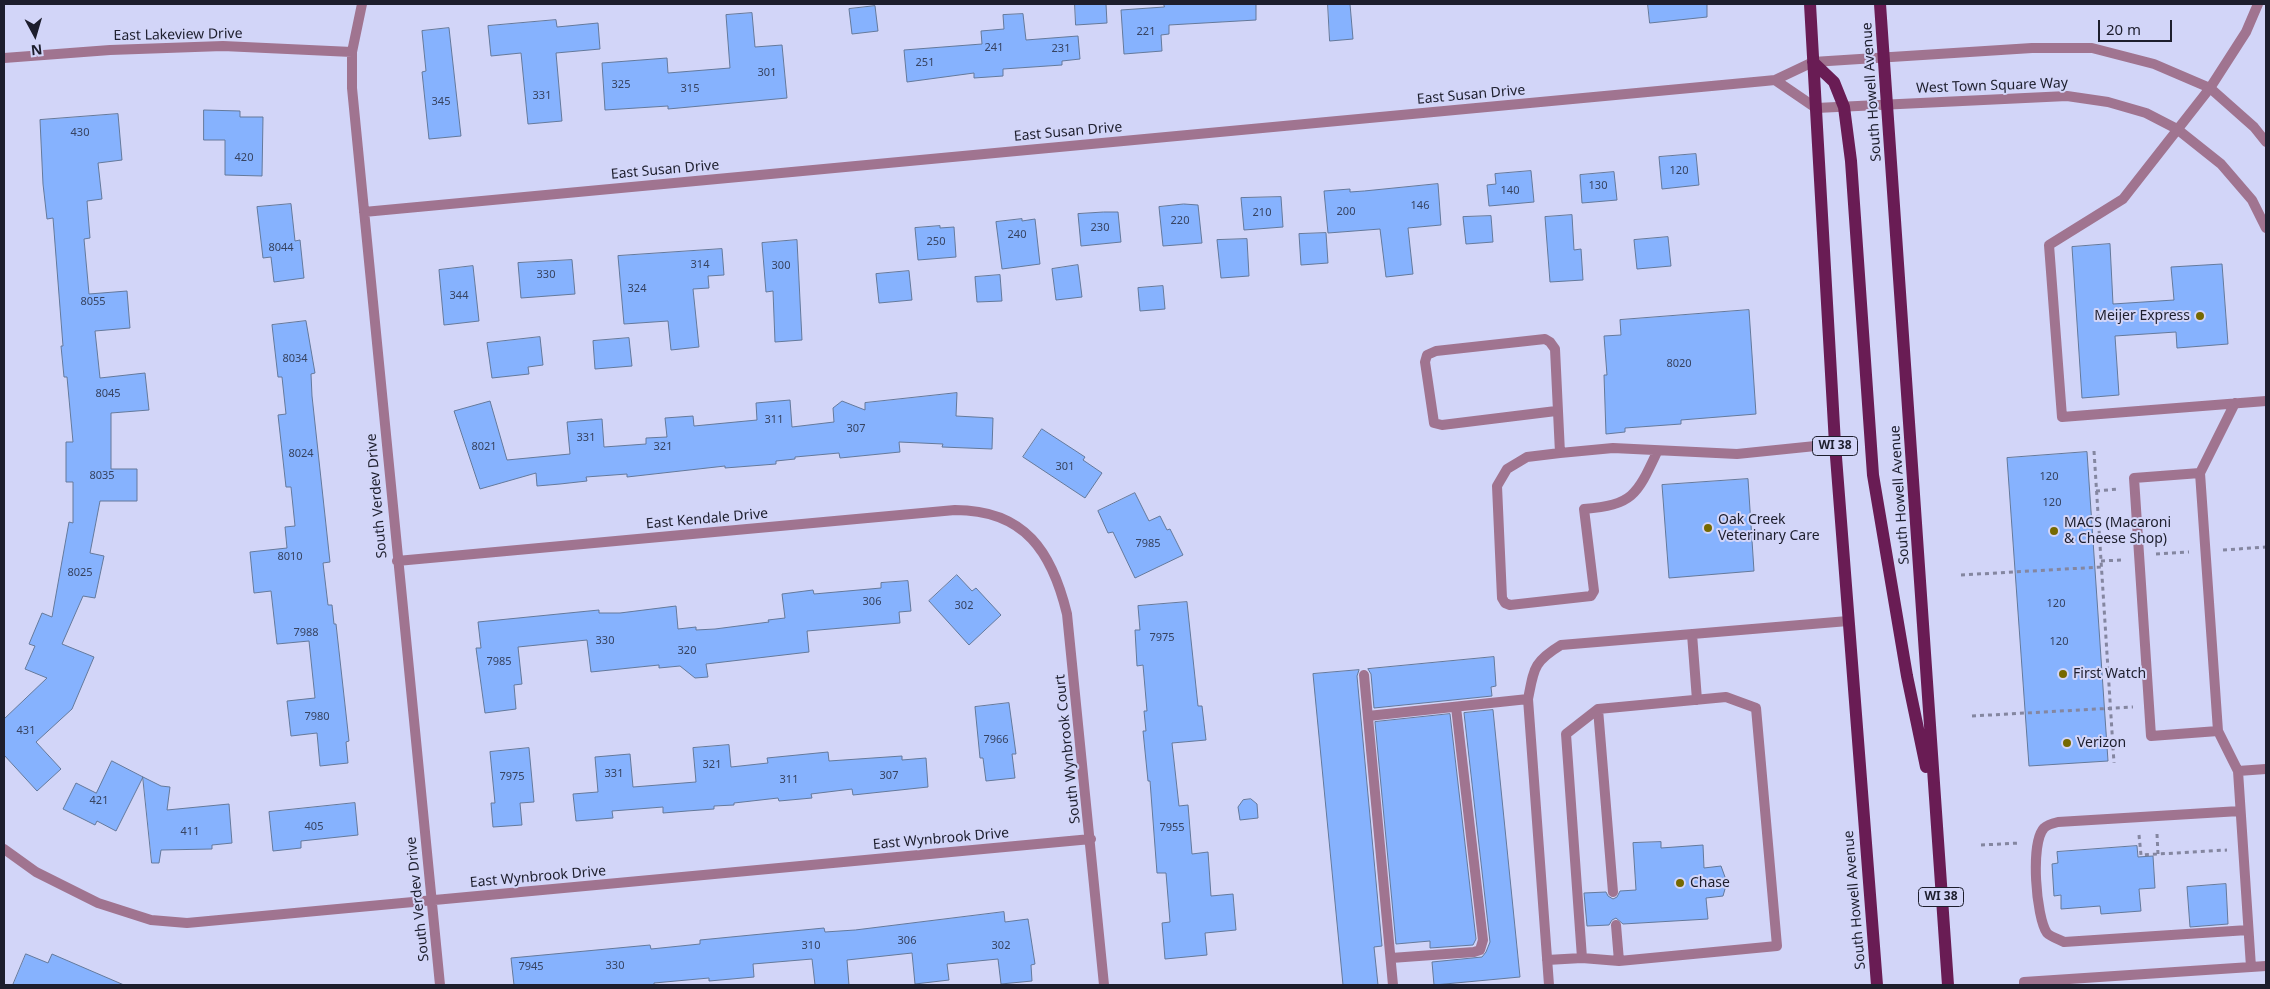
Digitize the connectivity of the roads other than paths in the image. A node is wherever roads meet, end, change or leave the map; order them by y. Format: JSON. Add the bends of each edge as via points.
{"nodes":[{"id":1,"x":362,"y":4,"type":"edge"},
{"id":2,"x":1810,"y":4,"type":"edge"},
{"id":3,"x":1880,"y":4,"type":"edge"},
{"id":4,"x":2258,"y":4,"type":"edge"},
{"id":5,"x":352,"y":52,"type":"junction"},
{"id":6,"x":4,"y":58,"type":"edge"},
{"id":7,"x":1884,"y":58,"type":"junction"},
{"id":8,"x":1814,"y":62,"type":"junction"},
{"id":9,"x":1775,"y":80,"type":"junction"},
{"id":10,"x":2210,"y":88,"type":"junction"},
{"id":11,"x":1888,"y":104,"type":"junction"},
{"id":12,"x":1844,"y":107,"type":"junction"},
{"id":13,"x":1816,"y":108,"type":"junction"},
{"id":14,"x":2178,"y":129,"type":"junction"},
{"id":15,"x":2266,"y":142,"type":"edge"},
{"id":16,"x":364,"y":212,"type":"junction"},
{"id":17,"x":2266,"y":228,"type":"edge"},
{"id":18,"x":2266,"y":401,"type":"edge"},
{"id":19,"x":2236,"y":403,"type":"junction"},
{"id":20,"x":1556,"y":411,"type":"junction"},
{"id":21,"x":1835,"y":444,"type":"junction"},
{"id":22,"x":1657,"y":452,"type":"junction"},
{"id":23,"x":1560,"y":453,"type":"junction"},
{"id":24,"x":2200,"y":473,"type":"junction"},
{"id":25,"x":1018,"y":526,"type":"joint"},
{"id":26,"x":397,"y":562,"type":"junction"},
{"id":27,"x":1848,"y":621,"type":"junction"},
{"id":28,"x":1692,"y":634,"type":"junction"},
{"id":29,"x":1364,"y":675,"type":"dead end"},
{"id":30,"x":1528,"y":699,"type":"junction"},
{"id":31,"x":1697,"y":700,"type":"junction"},
{"id":32,"x":1456,"y":707,"type":"junction"},
{"id":33,"x":1598,"y":709,"type":"junction"},
{"id":34,"x":1368,"y":716,"type":"junction"},
{"id":35,"x":2218,"y":731,"type":"junction"},
{"id":36,"x":2266,"y":769,"type":"edge"},
{"id":37,"x":2238,"y":771,"type":"junction"},
{"id":38,"x":1935,"y":809,"type":"junction"},
{"id":39,"x":2240,"y":811,"type":"junction"},
{"id":40,"x":1091,"y":839,"type":"junction"},
{"id":41,"x":4,"y":849,"type":"edge"},
{"id":42,"x":1613,"y":892,"type":"dead end"},
{"id":43,"x":433,"y":900,"type":"junction"},
{"id":44,"x":1616,"y":925,"type":"dead end"},
{"id":45,"x":2248,"y":930,"type":"junction"},
{"id":46,"x":1391,"y":958,"type":"junction"},
{"id":47,"x":1582,"y":958,"type":"junction"},
{"id":48,"x":1547,"y":960,"type":"junction"},
{"id":49,"x":1619,"y":961,"type":"junction"},
{"id":50,"x":2266,"y":966,"type":"edge"},
{"id":51,"x":2251,"y":967,"type":"junction"},
{"id":52,"x":440,"y":985,"type":"edge"},
{"id":53,"x":1104,"y":985,"type":"edge"},
{"id":54,"x":1393,"y":985,"type":"edge"},
{"id":55,"x":1549,"y":985,"type":"edge"},
{"id":56,"x":1878,"y":985,"type":"edge"},
{"id":57,"x":1948,"y":985,"type":"edge"},
{"id":58,"x":2024,"y":985,"type":"edge"}],
"edges":[{"from":1,"to":5,"type":"street","name":"South Verdev Drive"},
{"from":2,"to":8,"type":"main road","name":"South Howell Avenue","number":"WI 38"},
{"from":3,"to":7,"type":"main road","name":"South Howell Avenue","number":"WI 38"},
{"from":4,"to":10,"type":"street","via":[[2246,32]]},
{"from":5,"to":6,"type":"street","name":"East Lakeview Drive","via":[[223,46]]},
{"from":5,"to":16,"type":"street","name":"South Verdev Drive","via":[[352,88]]},
{"from":7,"to":8,"type":"street"},
{"from":7,"to":10,"type":"street","via":[[2032,48],[2092,48],[2154,64]]},
{"from":7,"to":11,"type":"main road","name":"South Howell Avenue","number":"WI 38"},
{"from":8,"to":9,"type":"street","name":"East Susan Drive"},
{"from":8,"to":12,"type":"main road","via":[[1834,82]]},
{"from":8,"to":13,"type":"main road","name":"South Howell Avenue","number":"WI 38"},
{"from":9,"to":13,"type":"street"},
{"from":9,"to":16,"type":"street","name":"East Susan Drive"},
{"from":10,"to":14,"type":"street"},
{"from":10,"to":15,"type":"street"},
{"from":11,"to":12,"type":"street","name":"West Town Square Way"},
{"from":11,"to":14,"type":"street","name":"West Town Square Way","via":[[2067,96],[2108,102],[2146,113]]},
{"from":11,"to":38,"type":"main road","name":"South Howell Avenue","number":"WI 38"},
{"from":12,"to":13,"type":"street","name":"West Town Square Way"},
{"from":12,"to":38,"type":"main road","via":[[1852,161],[1873,475],[1906,676]]},
{"from":13,"to":21,"type":"main road","name":"South Howell Avenue","number":"WI 38"},
{"from":14,"to":17,"type":"street","name":"West Town Square Way","via":[[2221,164],[2252,200]]},
{"from":14,"to":19,"type":"street","via":[[2123,198],[2049,245],[2062,417]]},
{"from":16,"to":26,"type":"street","name":"South Verdev Drive"},
{"from":18,"to":19,"type":"street"},
{"from":19,"to":24,"type":"street"},
{"from":20,"to":20,"type":"street","via":[[1555,349],[1545,339],[1436,351],[1428,355],[1425,362],[1434,423],[1442,425]]},
{"from":20,"to":23,"type":"street"},
{"from":21,"to":22,"type":"street","via":[[1737,454]]},
{"from":21,"to":27,"type":"main road","name":"South Howell Avenue","number":"WI 38"},
{"from":22,"to":23,"type":"street","via":[[1613,448]]},
{"from":22,"to":23,"type":"street","via":[[1643,483],[1630,498],[1611,507],[1584,509],[1594,591],[1591,596],[1510,605],[1502,598],[1497,486],[1507,469],[1527,457]]},
{"from":24,"to":35,"type":"street"},
{"from":24,"to":35,"type":"street","via":[[2134,478],[2151,736]]},
{"from":25,"to":26,"type":"street","name":"East Kendale Drive","via":[[984,512],[954,510]]},
{"from":25,"to":40,"type":"street","name":"South Wynbrook Court","via":[[1051,564],[1067,614]]},
{"from":26,"to":43,"type":"street","name":"South Verdev Drive"},
{"from":27,"to":28,"type":"street"},
{"from":27,"to":56,"type":"main road","name":"South Howell Avenue","number":"WI 38"},
{"from":28,"to":30,"type":"street","via":[[1562,645],[1534,668]]},
{"from":28,"to":31,"type":"street"},
{"from":29,"to":34,"type":"street"},
{"from":30,"to":32,"type":"street"},
{"from":30,"to":48,"type":"street"},
{"from":31,"to":33,"type":"street"},
{"from":31,"to":49,"type":"street","via":[[1726,697],[1756,708],[1776,946]]},
{"from":32,"to":34,"type":"street"},
{"from":32,"to":46,"type":"street","via":[[1483,940],[1480,950],[1474,952]]},
{"from":33,"to":42,"type":"street"},
{"from":33,"to":47,"type":"street","via":[[1566,734]]},
{"from":34,"to":46,"type":"street"},
{"from":35,"to":37,"type":"street"},
{"from":36,"to":37,"type":"street"},
{"from":37,"to":39,"type":"street"},
{"from":38,"to":57,"type":"main road","name":"South Howell Avenue","number":"WI 38"},
{"from":39,"to":45,"type":"street"},
{"from":39,"to":45,"type":"street","via":[[2058,822],[2044,828],[2037,842],[2036,856],[2041,922],[2049,935],[2064,942]]},
{"from":40,"to":43,"type":"street","name":"East Wynbrook Drive"},
{"from":40,"to":53,"type":"street","name":"South Wynbrook Court"},
{"from":41,"to":43,"type":"street","name":"East Wynbrook Drive","via":[[36,872],[98,903],[151,920],[188,923]]},
{"from":43,"to":52,"type":"street","name":"South Verdev Drive"},
{"from":44,"to":49,"type":"street"},
{"from":45,"to":51,"type":"street"},
{"from":46,"to":54,"type":"street"},
{"from":47,"to":48,"type":"street"},
{"from":47,"to":49,"type":"street"},
{"from":48,"to":55,"type":"street"},
{"from":50,"to":51,"type":"street"},
{"from":51,"to":58,"type":"street","via":[[2024,982]]}]}
